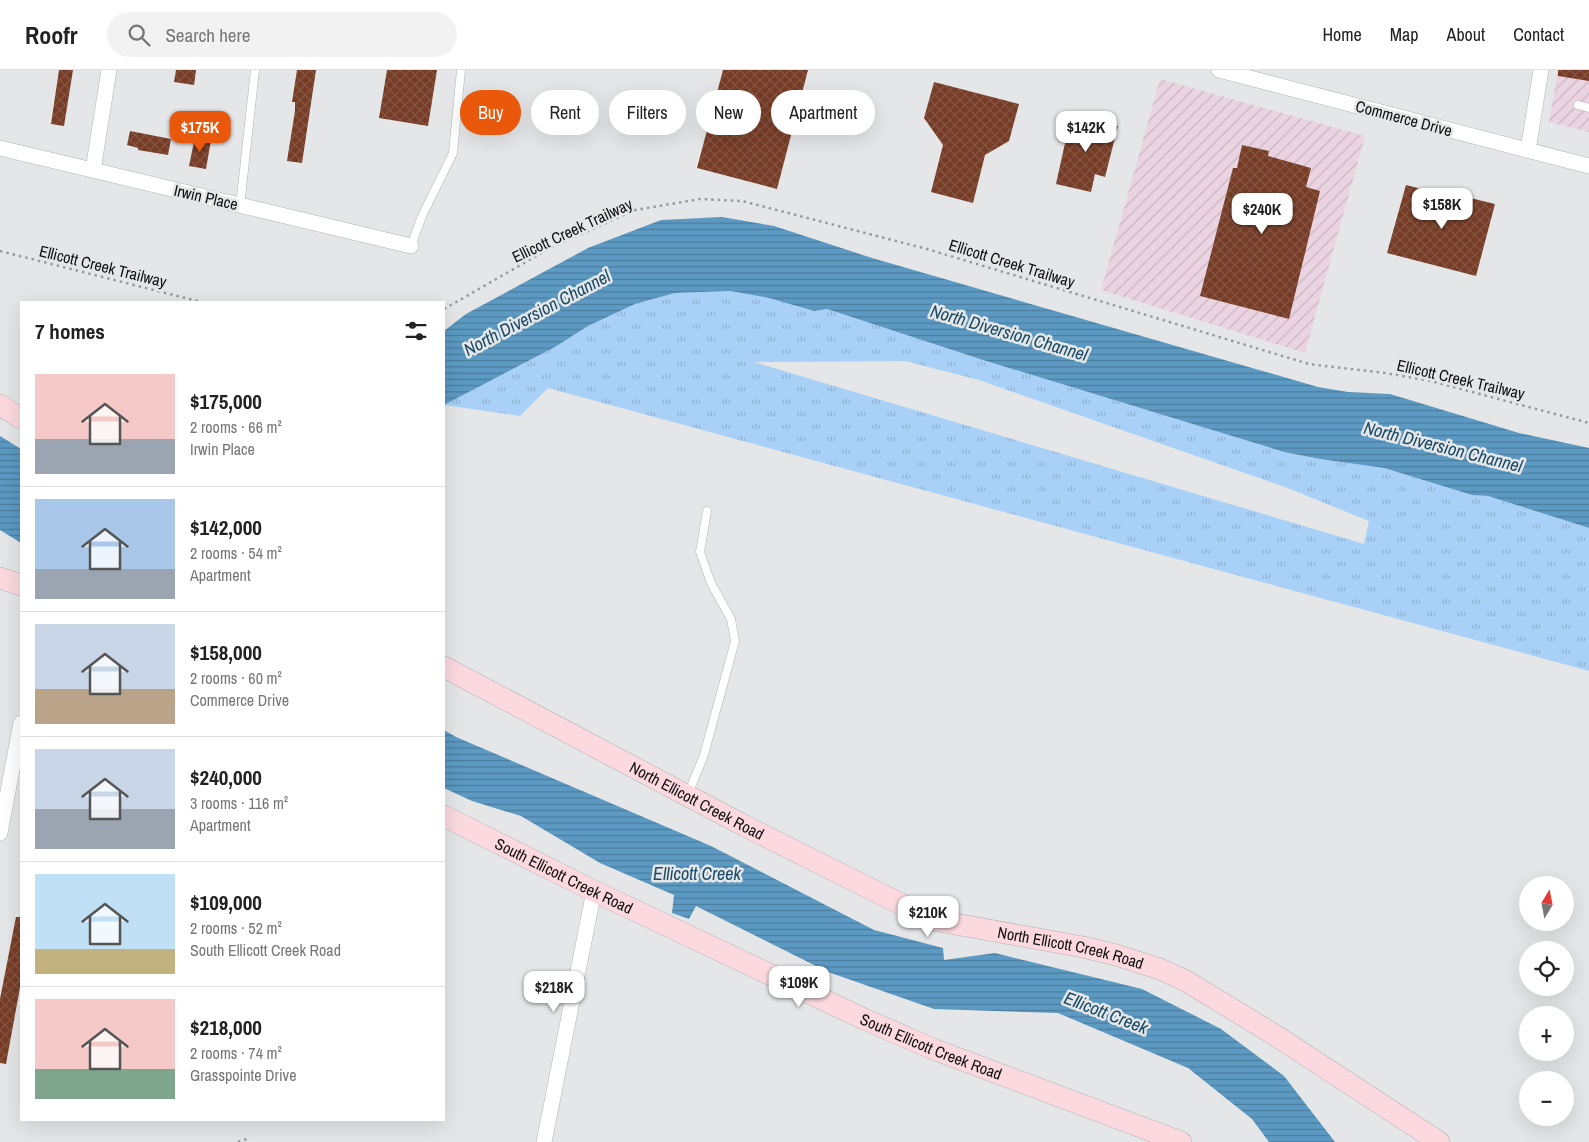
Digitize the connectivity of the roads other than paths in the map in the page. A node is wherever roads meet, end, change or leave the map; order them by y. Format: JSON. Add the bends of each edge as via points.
{"nodes":[{"id":1,"x":109,"y":70,"type":"edge"},
{"id":2,"x":255,"y":70,"type":"edge"},
{"id":3,"x":461,"y":70,"type":"edge"},
{"id":4,"x":1219,"y":70,"type":"edge"},
{"id":5,"x":1541,"y":70,"type":"edge"},
{"id":6,"x":1578,"y":105,"type":"dead end"},
{"id":7,"x":1589,"y":108,"type":"edge"},
{"id":8,"x":0,"y":148,"type":"edge"},
{"id":9,"x":1528,"y":150,"type":"junction"},
{"id":10,"x":1589,"y":166,"type":"edge"},
{"id":11,"x":94,"y":170,"type":"junction"},
{"id":12,"x":240,"y":206,"type":"junction"},
{"id":13,"x":411,"y":246,"type":"joint"},
{"id":14,"x":0,"y":405,"type":"edge"},
{"id":15,"x":20,"y":417,"type":"edge"},
{"id":16,"x":707,"y":511,"type":"dead end"},
{"id":17,"x":0,"y":578,"type":"edge"},
{"id":18,"x":20,"y":585,"type":"edge"},
{"id":19,"x":445,"y":668,"type":"edge"},
{"id":20,"x":20,"y":728,"type":"edge"},
{"id":21,"x":688,"y":796,"type":"junction"},
{"id":22,"x":445,"y":816,"type":"edge"},
{"id":23,"x":0,"y":833,"type":"edge"},
{"id":24,"x":594,"y":890,"type":"junction"},
{"id":25,"x":544,"y":1142,"type":"edge"},
{"id":26,"x":1181,"y":1142,"type":"edge"},
{"id":27,"x":1440,"y":1142,"type":"edge"}],
"edges":[{"from":1,"to":11,"type":"street"},
{"from":2,"to":12,"type":"lane"},
{"from":3,"to":13,"type":"lane","via":[[453,153]]},
{"from":4,"to":9,"type":"street","name":"Commerce Drive"},
{"from":5,"to":9,"type":"street"},
{"from":6,"to":7,"type":"lane"},
{"from":8,"to":11,"type":"street","name":"Irwin Place"},
{"from":9,"to":10,"type":"street","name":"Commerce Drive"},
{"from":11,"to":12,"type":"street","name":"Irwin Place"},
{"from":12,"to":13,"type":"street","name":"Irwin Place"},
{"from":14,"to":15,"type":"street"},
{"from":16,"to":21,"type":"lane","via":[[700,552],[711,583],[731,619],[735,641],[704,755]]},
{"from":17,"to":18,"type":"street"},
{"from":19,"to":21,"type":"street","name":"North Ellicott Creek Road"},
{"from":20,"to":23,"type":"street"},
{"from":21,"to":27,"type":"street","name":"North Ellicott Creek Road","via":[[932,920],[1083,946],[1160,969],[1237,1011]]},
{"from":22,"to":24,"type":"street","name":"South Ellicott Creek Road"},
{"from":24,"to":25,"type":"street"},
{"from":24,"to":26,"type":"street","name":"South Ellicott Creek Road","via":[[933,1049]]}]}
